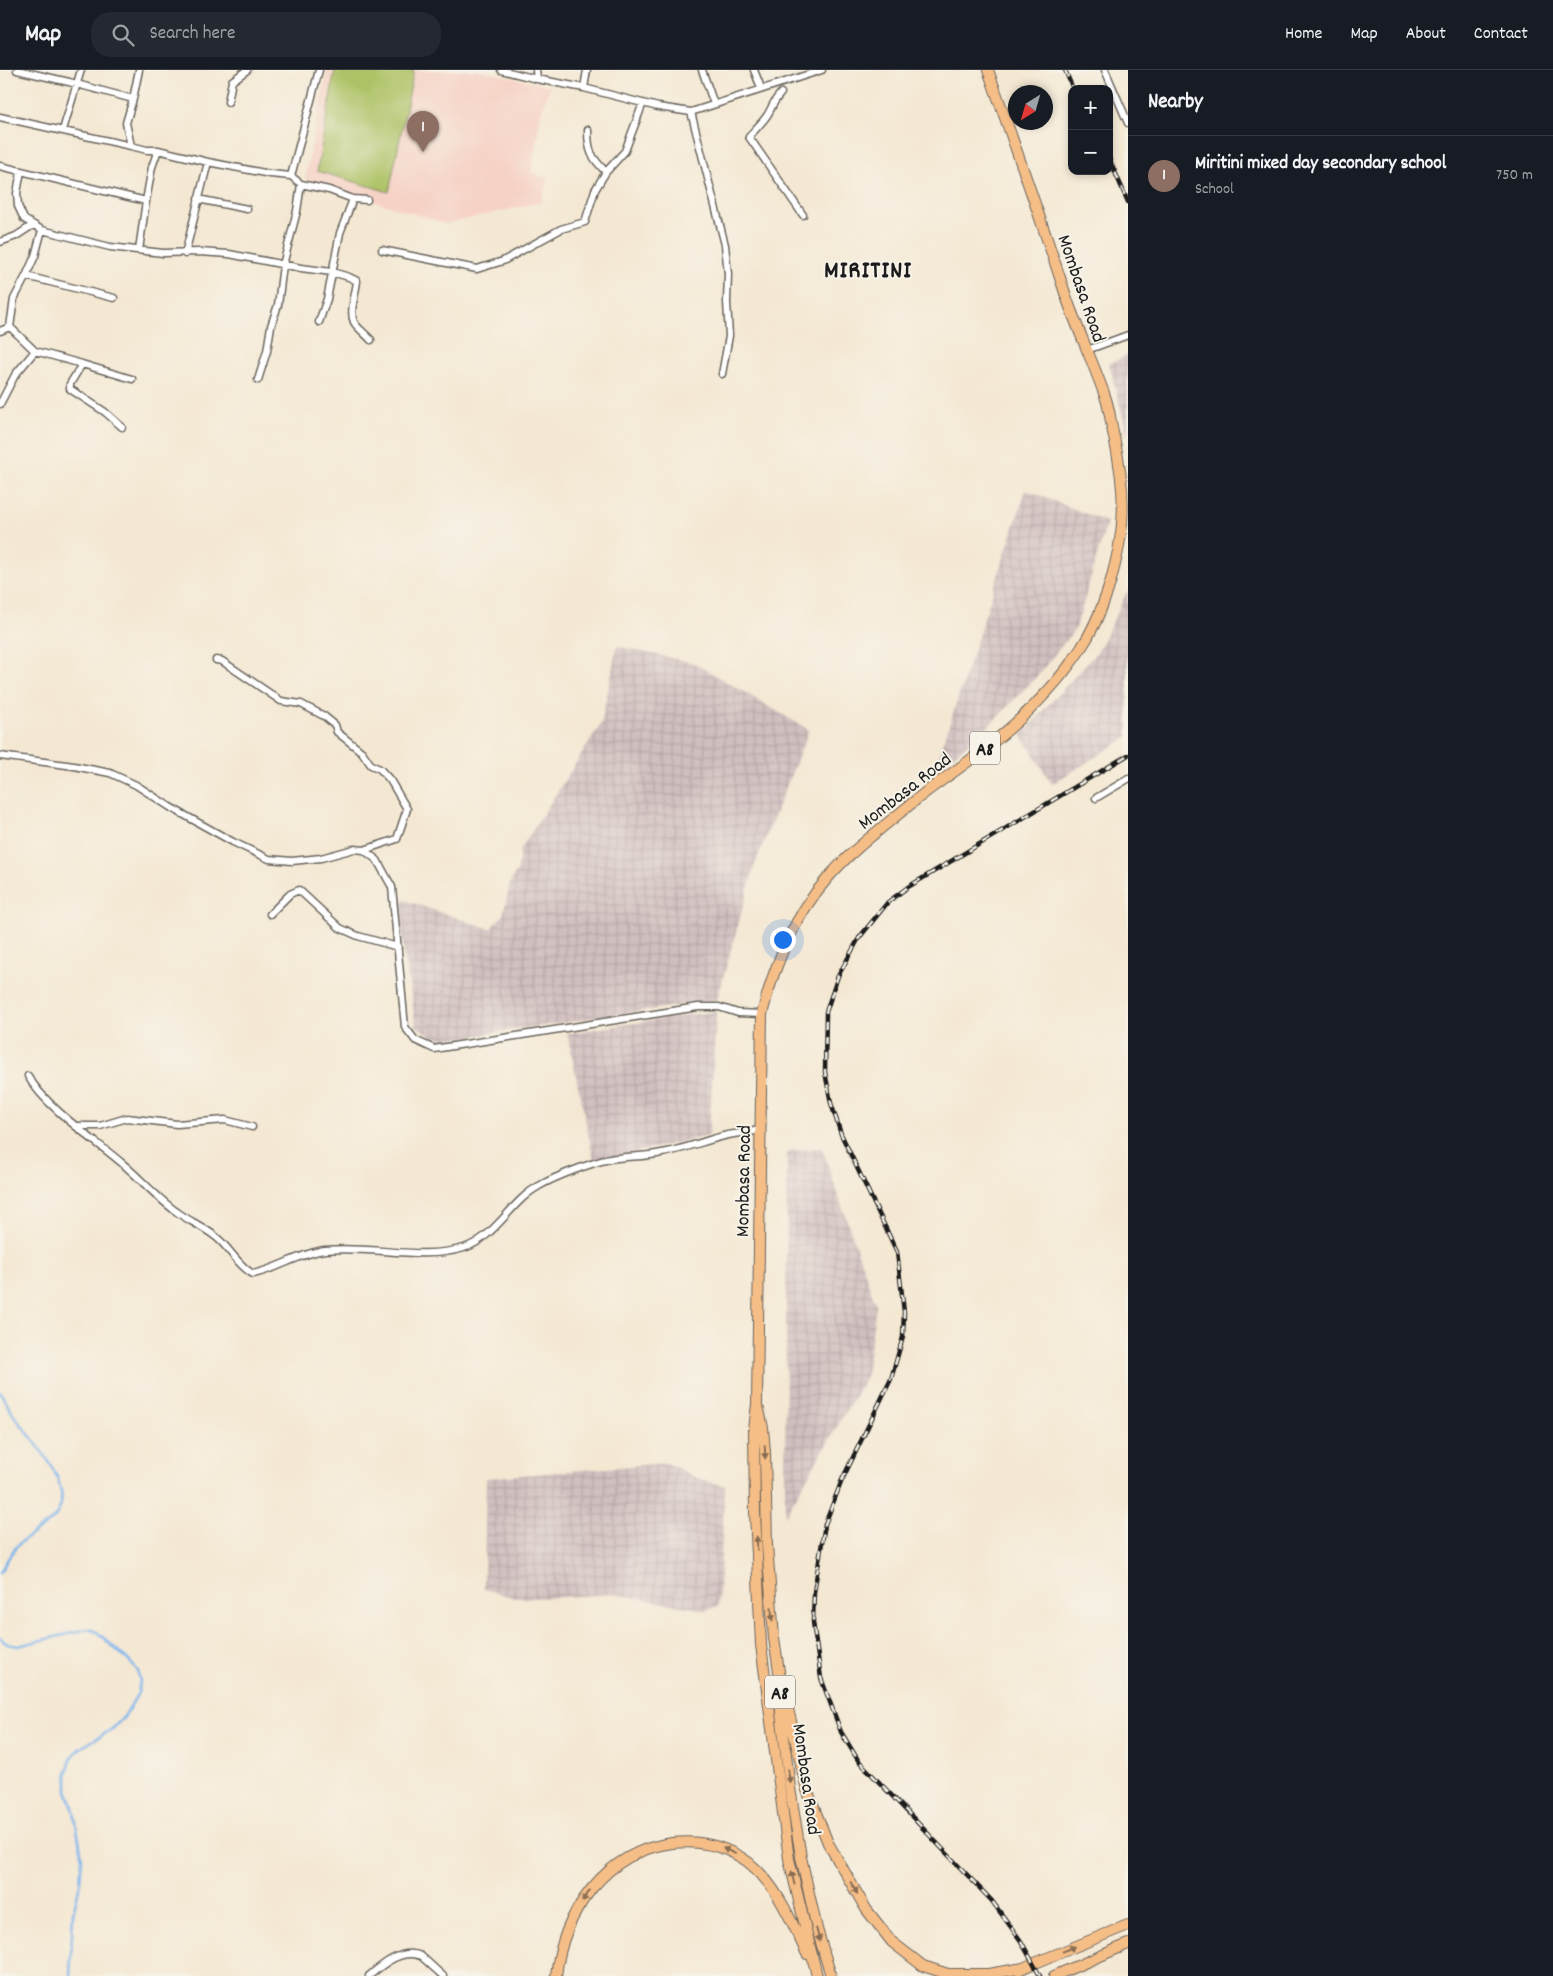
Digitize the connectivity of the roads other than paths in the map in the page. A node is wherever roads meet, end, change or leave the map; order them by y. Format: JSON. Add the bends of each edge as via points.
{"nodes":[{"id":1,"x":17,"y":70,"type":"edge"},
{"id":2,"x":81,"y":70,"type":"edge"},
{"id":3,"x":139,"y":70,"type":"edge"},
{"id":4,"x":247,"y":70,"type":"edge"},
{"id":5,"x":319,"y":70,"type":"edge"},
{"id":6,"x":501,"y":70,"type":"edge"},
{"id":7,"x":536,"y":70,"type":"edge"},
{"id":8,"x":587,"y":70,"type":"edge"},
{"id":9,"x":702,"y":70,"type":"edge"},
{"id":10,"x":754,"y":70,"type":"edge"},
{"id":11,"x":822,"y":70,"type":"edge"},
{"id":12,"x":988,"y":70,"type":"edge"},
{"id":13,"x":1105,"y":70,"type":"edge"},
{"id":14,"x":537,"y":80,"type":"junction"},
{"id":15,"x":77,"y":84,"type":"junction"},
{"id":16,"x":584,"y":88,"type":"junction"},
{"id":17,"x":761,"y":88,"type":"junction"},
{"id":18,"x":781,"y":93,"type":"dead end"},
{"id":19,"x":133,"y":99,"type":"junction"},
{"id":20,"x":228,"y":102,"type":"dead end"},
{"id":21,"x":643,"y":103,"type":"junction"},
{"id":22,"x":714,"y":104,"type":"junction"},
{"id":23,"x":692,"y":112,"type":"junction"},
{"id":24,"x":0,"y":117,"type":"edge"},
{"id":25,"x":1128,"y":123,"type":"edge"},
{"id":26,"x":63,"y":130,"type":"junction"},
{"id":27,"x":588,"y":130,"type":"dead end"},
{"id":28,"x":131,"y":146,"type":"junction"},
{"id":29,"x":158,"y":150,"type":"junction"},
{"id":30,"x":208,"y":162,"type":"junction"},
{"id":31,"x":0,"y":166,"type":"edge"},
{"id":32,"x":21,"y":171,"type":"junction"},
{"id":33,"x":606,"y":172,"type":"junction"},
{"id":34,"x":291,"y":176,"type":"junction"},
{"id":35,"x":301,"y":184,"type":"junction"},
{"id":36,"x":198,"y":199,"type":"junction"},
{"id":37,"x":353,"y":199,"type":"junction"},
{"id":38,"x":367,"y":200,"type":"dead end"},
{"id":39,"x":146,"y":201,"type":"junction"},
{"id":40,"x":247,"y":209,"type":"dead end"},
{"id":41,"x":803,"y":215,"type":"dead end"},
{"id":42,"x":32,"y":225,"type":"junction"},
{"id":43,"x":42,"y":230,"type":"junction"},
{"id":44,"x":0,"y":242,"type":"edge"},
{"id":45,"x":139,"y":250,"type":"junction"},
{"id":46,"x":382,"y":250,"type":"dead end"},
{"id":47,"x":185,"y":254,"type":"junction"},
{"id":48,"x":283,"y":265,"type":"junction"},
{"id":49,"x":332,"y":272,"type":"junction"},
{"id":50,"x":26,"y":276,"type":"junction"},
{"id":51,"x":114,"y":298,"type":"dead end"},
{"id":52,"x":319,"y":322,"type":"dead end"},
{"id":53,"x":10,"y":326,"type":"junction"},
{"id":54,"x":0,"y":331,"type":"edge"},
{"id":55,"x":1128,"y":335,"type":"edge"},
{"id":56,"x":371,"y":340,"type":"dead end"},
{"id":57,"x":1087,"y":350,"type":"junction"},
{"id":58,"x":35,"y":351,"type":"junction"},
{"id":59,"x":82,"y":364,"type":"junction"},
{"id":60,"x":722,"y":374,"type":"dead end"},
{"id":61,"x":132,"y":379,"type":"dead end"},
{"id":62,"x":258,"y":380,"type":"dead end"},
{"id":63,"x":0,"y":404,"type":"edge"},
{"id":64,"x":122,"y":427,"type":"dead end"},
{"id":65,"x":216,"y":660,"type":"dead end"},
{"id":66,"x":0,"y":756,"type":"edge"},
{"id":67,"x":1128,"y":779,"type":"edge"},
{"id":68,"x":1096,"y":798,"type":"dead end"},
{"id":69,"x":364,"y":850,"type":"junction"},
{"id":70,"x":270,"y":914,"type":"dead end"},
{"id":71,"x":398,"y":947,"type":"junction"},
{"id":72,"x":762,"y":1014,"type":"junction"},
{"id":73,"x":28,"y":1076,"type":"dead end"},
{"id":74,"x":78,"y":1126,"type":"junction"},
{"id":75,"x":252,"y":1127,"type":"dead end"},
{"id":76,"x":762,"y":1130,"type":"junction"},
{"id":77,"x":757,"y":1404,"type":"junction"},
{"id":78,"x":780,"y":1678,"type":"junction"},
{"id":79,"x":1128,"y":1925,"type":"edge"},
{"id":80,"x":1128,"y":1944,"type":"edge"},
{"id":81,"x":1024,"y":1968,"type":"junction"},
{"id":82,"x":817,"y":1975,"type":"edge"},
{"id":83,"x":369,"y":1976,"type":"edge"},
{"id":84,"x":443,"y":1976,"type":"edge"},
{"id":85,"x":556,"y":1976,"type":"edge"},
{"id":86,"x":831,"y":1976,"type":"edge"},
{"id":87,"x":1006,"y":1976,"type":"edge"},
{"id":88,"x":1054,"y":1976,"type":"edge"}],
"edges":[{"from":1,"to":15,"type":"street"},
{"from":2,"to":15,"type":"street"},
{"from":3,"to":19,"type":"street"},
{"from":4,"to":20,"type":"street","via":[[232,81]]},
{"from":5,"to":34,"type":"street"},
{"from":6,"to":14,"type":"street"},
{"from":7,"to":14,"type":"street"},
{"from":8,"to":16,"type":"street"},
{"from":9,"to":22,"type":"street"},
{"from":10,"to":17,"type":"street"},
{"from":11,"to":17,"type":"street"},
{"from":12,"to":57,"type":"highway","name":"Mombasa Road","number":"A8"},
{"from":13,"to":25,"type":"street"},
{"from":14,"to":16,"type":"street"},
{"from":15,"to":19,"type":"street"},
{"from":15,"to":26,"type":"street"},
{"from":16,"to":21,"type":"street"},
{"from":17,"to":22,"type":"street"},
{"from":18,"to":41,"type":"street","via":[[749,137]]},
{"from":19,"to":28,"type":"street","via":[[126,124]]},
{"from":21,"to":23,"type":"street"},
{"from":21,"to":33,"type":"street","via":[[625,151]]},
{"from":22,"to":23,"type":"street"},
{"from":23,"to":60,"type":"street","via":[[725,245],[729,336]]},
{"from":24,"to":26,"type":"street"},
{"from":26,"to":28,"type":"street"},
{"from":27,"to":33,"type":"street","via":[[589,150]]},
{"from":28,"to":29,"type":"street"},
{"from":29,"to":30,"type":"street"},
{"from":29,"to":39,"type":"street"},
{"from":30,"to":34,"type":"street"},
{"from":30,"to":36,"type":"street"},
{"from":31,"to":32,"type":"street"},
{"from":32,"to":39,"type":"street"},
{"from":32,"to":42,"type":"street","via":[[18,206],[24,219]]},
{"from":33,"to":46,"type":"street","via":[[595,190],[584,222],[561,229],[493,265],[477,269]]},
{"from":34,"to":35,"type":"street"},
{"from":35,"to":37,"type":"street"},
{"from":35,"to":48,"type":"street"},
{"from":36,"to":40,"type":"street"},
{"from":36,"to":47,"type":"street"},
{"from":37,"to":38,"type":"street"},
{"from":37,"to":49,"type":"street","via":[[340,233]]},
{"from":39,"to":45,"type":"street"},
{"from":42,"to":43,"type":"street"},
{"from":42,"to":44,"type":"street","via":[[21,234]]},
{"from":43,"to":45,"type":"street","via":[[110,247]]},
{"from":43,"to":50,"type":"street"},
{"from":45,"to":47,"type":"street"},
{"from":47,"to":48,"type":"street","via":[[214,252]]},
{"from":48,"to":49,"type":"street"},
{"from":48,"to":62,"type":"street","via":[[278,304]]},
{"from":49,"to":52,"type":"street"},
{"from":49,"to":56,"type":"street","via":[[356,282],[352,309],[354,322]]},
{"from":50,"to":51,"type":"street"},
{"from":50,"to":53,"type":"street","via":[[14,299]]},
{"from":53,"to":54,"type":"street"},
{"from":53,"to":58,"type":"street"},
{"from":55,"to":57,"type":"street"},
{"from":57,"to":72,"type":"highway","name":"Mombasa Road","number":"A8","via":[[1106,401],[1120,459],[1123,515],[1118,557],[1089,635],[1048,692],[1018,721],[862,844],[826,880],[791,932],[771,978]]},
{"from":58,"to":59,"type":"street"},
{"from":58,"to":63,"type":"street","via":[[15,375]]},
{"from":59,"to":61,"type":"street"},
{"from":59,"to":64,"type":"street","via":[[70,389]]},
{"from":65,"to":69,"type":"street","via":[[281,701],[301,704],[324,716],[390,780],[407,809],[398,839]]},
{"from":66,"to":69,"type":"street","via":[[110,773],[232,842],[269,859],[292,862],[354,848]]},
{"from":67,"to":68,"type":"street"},
{"from":69,"to":71,"type":"street","via":[[377,860],[392,887]]},
{"from":70,"to":71,"type":"street","via":[[290,894],[299,890],[340,928]]},
{"from":71,"to":72,"type":"street","via":[[405,1026],[415,1040],[434,1049],[698,1008],[719,1007],[738,1013]]},
{"from":72,"to":76,"type":"highway","name":"Mombasa Road","number":"A8"},
{"from":73,"to":74,"type":"street","via":[[62,1114]]},
{"from":74,"to":75,"type":"street","via":[[100,1126],[127,1118],[177,1124],[224,1120]]},
{"from":74,"to":76,"type":"street","via":[[175,1211],[230,1248],[236,1259],[253,1274],[324,1250],[421,1253],[465,1248],[540,1185],[594,1163],[665,1153],[728,1135]]},
{"from":76,"to":77,"type":"highway","name":"Mombasa Road","number":"A8"},
{"from":77,"to":78,"type":"highway","name":"Mombasa Road","number":"A8","one_way":true,"via":[[763,1428],[767,1545]]},
{"from":82,"to":77,"type":"highway","name":"Mombasa Road","number":"A8","one_way":true,"via":[[788,1859],[761,1645],[755,1512],[754,1430]]},
{"from":78,"to":81,"type":"highway","one_way":true,"via":[[807,1790],[828,1843],[866,1909],[892,1942],[924,1966],[948,1974],[988,1974]]},
{"from":78,"to":86,"type":"highway","name":"Mombasa Road","number":"A8","one_way":true,"via":[[790,1788],[817,1929]]},
{"from":81,"to":79,"type":"highway","one_way":true},
{"from":80,"to":88,"type":"highway"},
{"from":81,"to":87,"type":"highway"},
{"from":82,"to":85,"type":"highway","one_way":true,"via":[[788,1916],[763,1876],[726,1849],[687,1842],[655,1845],[635,1853],[599,1880],[568,1925],[557,1960]]},
{"from":83,"to":84,"type":"street","via":[[395,1957],[416,1954]]}]}
